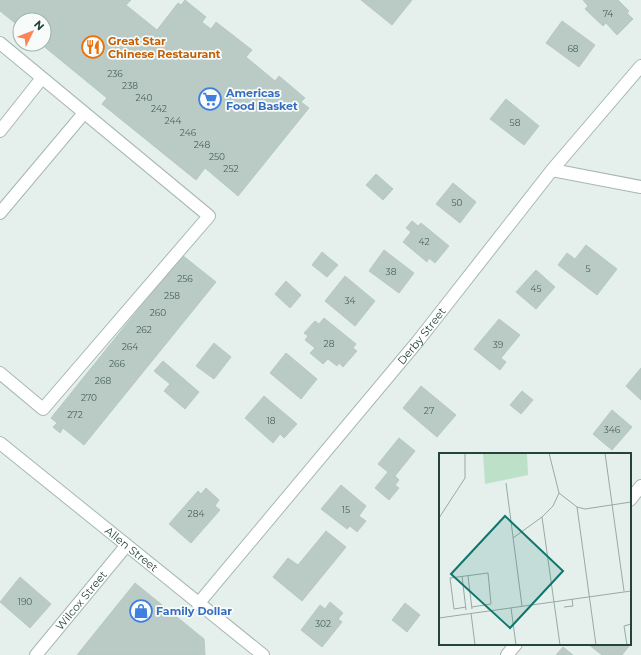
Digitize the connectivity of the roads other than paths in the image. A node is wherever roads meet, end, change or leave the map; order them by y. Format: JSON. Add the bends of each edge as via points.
{"nodes":[{"id":1,"x":0,"y":43,"type":"edge"},
{"id":2,"x":641,"y":66,"type":"edge"},
{"id":3,"x":42,"y":78,"type":"junction"},
{"id":4,"x":84,"y":113,"type":"junction"},
{"id":5,"x":0,"y":131,"type":"edge"},
{"id":6,"x":552,"y":170,"type":"junction"},
{"id":7,"x":641,"y":187,"type":"edge"},
{"id":8,"x":0,"y":213,"type":"edge"},
{"id":9,"x":0,"y":373,"type":"edge"},
{"id":10,"x":0,"y":442,"type":"edge"},
{"id":11,"x":641,"y":486,"type":"edge"},
{"id":12,"x":631,"y":499,"type":"edge"},
{"id":13,"x":126,"y":546,"type":"junction"},
{"id":14,"x":198,"y":604,"type":"junction"},
{"id":15,"x":515,"y":645,"type":"edge"},
{"id":16,"x":36,"y":655,"type":"edge"},
{"id":17,"x":263,"y":655,"type":"edge"},
{"id":18,"x":507,"y":655,"type":"edge"}],
"edges":[{"from":1,"to":3,"type":"street"},
{"from":2,"to":6,"type":"street","name":"Derby Street"},
{"from":3,"to":4,"type":"street"},
{"from":3,"to":5,"type":"street"},
{"from":4,"to":8,"type":"street"},
{"from":4,"to":9,"type":"street","via":[[209,216],[43,409]]},
{"from":6,"to":7,"type":"street"},
{"from":6,"to":14,"type":"street","name":"Derby Street","via":[[418,341]]},
{"from":10,"to":13,"type":"street","name":"Allen Street"},
{"from":11,"to":12,"type":"street"},
{"from":13,"to":14,"type":"street","name":"Allen Street"},
{"from":13,"to":16,"type":"street","name":"Wilcox Street"},
{"from":14,"to":17,"type":"street","name":"Allen Street"},
{"from":15,"to":18,"type":"street"}]}
